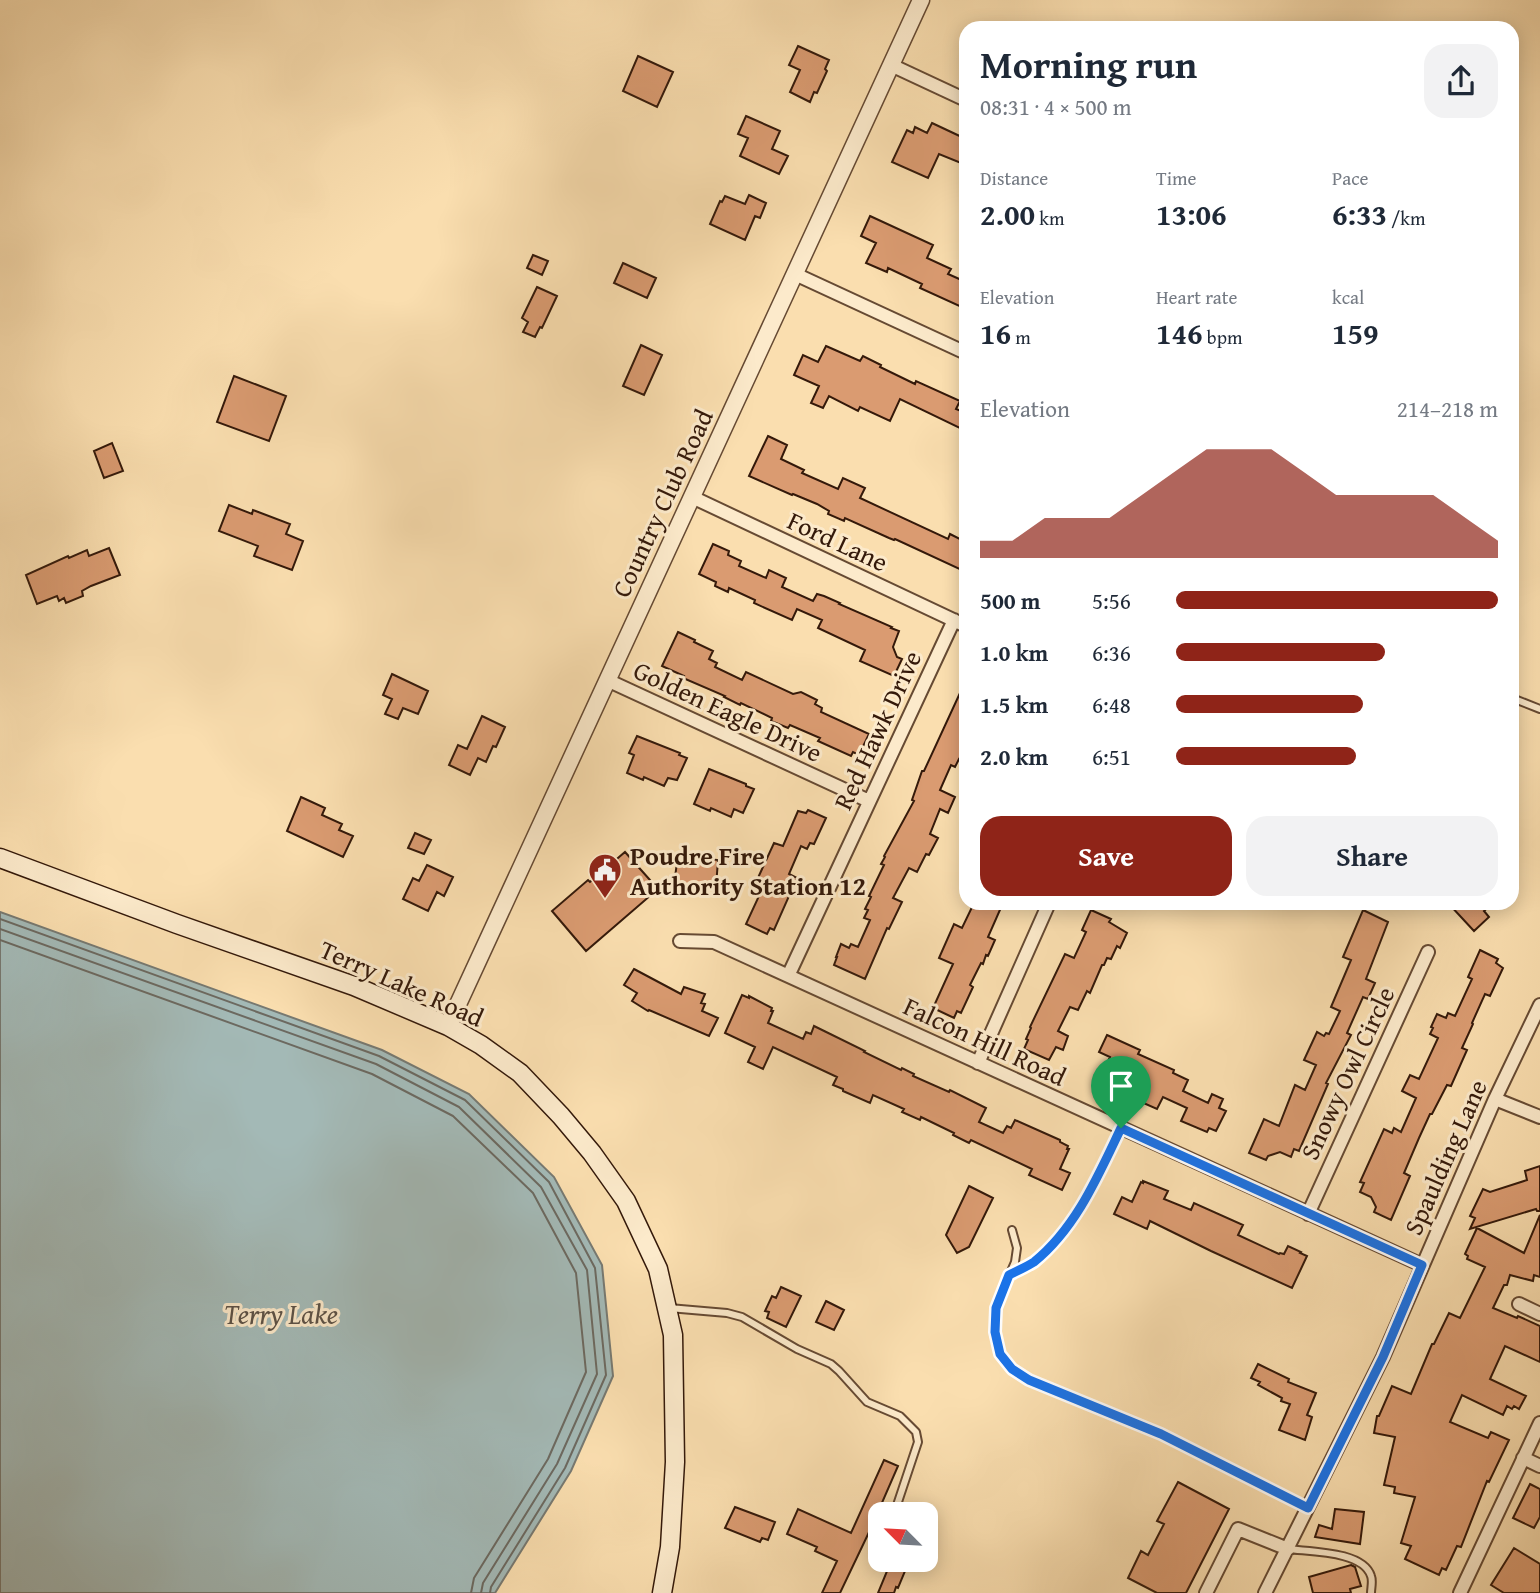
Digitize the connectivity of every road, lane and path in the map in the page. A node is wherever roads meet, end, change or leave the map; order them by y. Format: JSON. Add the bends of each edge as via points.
{"nodes":[{"id":1,"x":921,"y":0,"type":"edge"},
{"id":2,"x":891,"y":65,"type":"junction"},
{"id":3,"x":959,"y":97,"type":"edge"},
{"id":4,"x":795,"y":274,"type":"junction"},
{"id":5,"x":959,"y":350,"type":"edge"},
{"id":6,"x":692,"y":497,"type":"junction"},
{"id":7,"x":954,"y":620,"type":"junction"},
{"id":8,"x":959,"y":622,"type":"edge"},
{"id":9,"x":607,"y":680,"type":"junction"},
{"id":10,"x":1519,"y":701,"type":"edge"},
{"id":11,"x":1540,"y":709,"type":"edge"},
{"id":12,"x":869,"y":800,"type":"junction"},
{"id":13,"x":0,"y":858,"type":"edge"},
{"id":14,"x":1046,"y":910,"type":"edge"},
{"id":15,"x":680,"y":941,"type":"dead end"},
{"id":16,"x":1428,"y":952,"type":"dead end"},
{"id":17,"x":789,"y":974,"type":"junction"},
{"id":18,"x":1540,"y":1005,"type":"edge"},
{"id":19,"x":448,"y":1026,"type":"junction"},
{"id":20,"x":978,"y":1063,"type":"junction"},
{"id":21,"x":1496,"y":1099,"type":"junction"},
{"id":22,"x":1540,"y":1117,"type":"edge"},
{"id":23,"x":1121,"y":1128,"type":"junction"},
{"id":24,"x":1308,"y":1214,"type":"junction"},
{"id":25,"x":1012,"y":1230,"type":"dead end"},
{"id":26,"x":1422,"y":1265,"type":"junction"},
{"id":27,"x":1009,"y":1275,"type":"junction"},
{"id":28,"x":1519,"y":1304,"type":"dead end"},
{"id":29,"x":667,"y":1308,"type":"junction"},
{"id":30,"x":1540,"y":1314,"type":"edge"},
{"id":31,"x":1540,"y":1423,"type":"edge"},
{"id":32,"x":1524,"y":1458,"type":"junction"},
{"id":33,"x":1540,"y":1466,"type":"edge"},
{"id":34,"x":898,"y":1502,"type":"edge"},
{"id":35,"x":1308,"y":1508,"type":"junction"},
{"id":36,"x":1288,"y":1549,"type":"junction"},
{"id":37,"x":662,"y":1593,"type":"edge"},
{"id":38,"x":1206,"y":1593,"type":"edge"},
{"id":39,"x":1265,"y":1593,"type":"edge"},
{"id":40,"x":1371,"y":1593,"type":"edge"},
{"id":41,"x":1460,"y":1593,"type":"edge"}],
"edges":[{"from":1,"to":2,"type":"street","name":"Country Club Road"},
{"from":2,"to":3,"type":"street"},
{"from":2,"to":4,"type":"street","name":"Country Club Road"},
{"from":4,"to":5,"type":"street"},
{"from":4,"to":6,"type":"street","name":"Country Club Road"},
{"from":6,"to":7,"type":"street","name":"Ford Lane"},
{"from":6,"to":9,"type":"street","name":"Country Club Road"},
{"from":7,"to":8,"type":"street","name":"Ford Lane"},
{"from":7,"to":12,"type":"street","name":"Red Hawk Drive"},
{"from":9,"to":12,"type":"street","name":"Golden Eagle Drive"},
{"from":9,"to":19,"type":"street","name":"Country Club Road"},
{"from":10,"to":11,"type":"lane"},
{"from":12,"to":17,"type":"street","name":"Red Hawk Drive"},
{"from":13,"to":19,"type":"main road","name":"Terry Lake Road","via":[[354,986]]},
{"from":14,"to":20,"type":"street"},
{"from":15,"to":17,"type":"street","name":"Falcon Hill Road","via":[[714,942]]},
{"from":16,"to":24,"type":"street","name":"Snowy Owl Circle"},
{"from":17,"to":20,"type":"street","name":"Falcon Hill Road"},
{"from":18,"to":21,"type":"street","name":"Spaulding Lane"},
{"from":19,"to":29,"type":"main road","name":"Terry Lake Road","via":[[520,1073],[592,1153],[626,1201],[657,1269]]},
{"from":20,"to":23,"type":"street","name":"Falcon Hill Road"},
{"from":21,"to":22,"type":"street"},
{"from":21,"to":26,"type":"street","name":"Spaulding Lane"},
{"from":23,"to":24,"type":"street","name":"Falcon Hill Road"},
{"from":23,"to":27,"type":"lane","via":[[1095,1184],[1054,1244]]},
{"from":24,"to":26,"type":"street","name":"Falcon Hill Road"},
{"from":25,"to":27,"type":"lane","via":[[1017,1248]]},
{"from":26,"to":35,"type":"street","name":"Spaulding Lane","via":[[1383,1357]]},
{"from":27,"to":35,"type":"lane","via":[[996,1308],[995,1332],[1000,1354],[1012,1369],[1161,1434]]},
{"from":28,"to":30,"type":"street"},
{"from":29,"to":34,"type":"lane","via":[[742,1317],[831,1364],[867,1402],[900,1416],[918,1442]]},
{"from":29,"to":37,"type":"main road","name":"Terry Lake Road","via":[[673,1335],[675,1462]]},
{"from":31,"to":32,"type":"street"},
{"from":32,"to":33,"type":"street"},
{"from":32,"to":41,"type":"street"},
{"from":35,"to":36,"type":"street","name":"Spaulding Lane"},
{"from":36,"to":38,"type":"street","via":[[1238,1529]]},
{"from":36,"to":39,"type":"street","name":"Spaulding Lane"},
{"from":36,"to":40,"type":"lane","via":[[1359,1561],[1372,1578]]}]}
